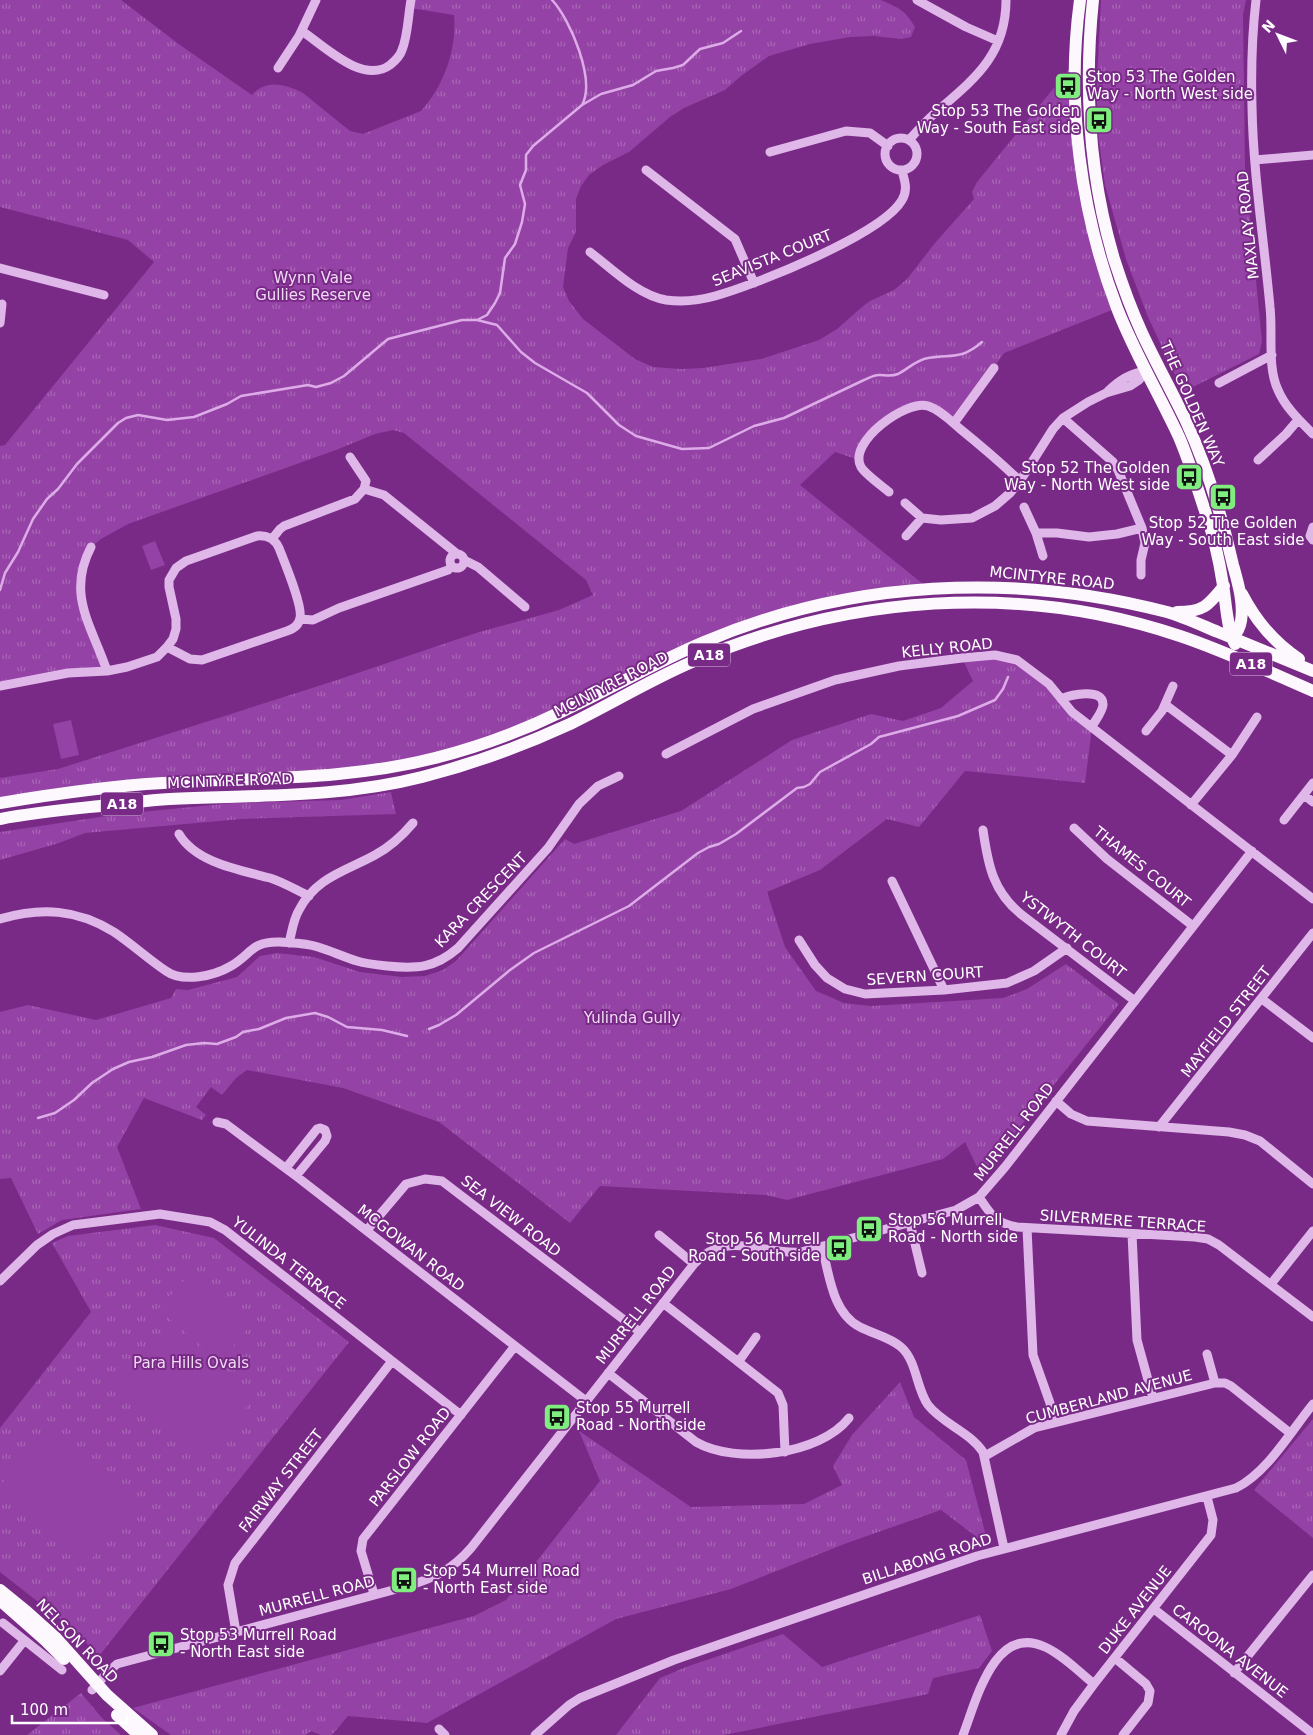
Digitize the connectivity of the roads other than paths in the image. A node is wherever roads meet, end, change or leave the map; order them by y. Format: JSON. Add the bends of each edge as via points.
{"nodes":[{"id":1,"x":316,"y":0,"type":"edge"},
{"id":2,"x":411,"y":0,"type":"edge"},
{"id":3,"x":917,"y":0,"type":"edge"},
{"id":4,"x":1006,"y":0,"type":"edge"},
{"id":5,"x":1080,"y":0,"type":"edge"},
{"id":6,"x":1093,"y":0,"type":"edge"},
{"id":7,"x":1256,"y":0,"type":"edge"},
{"id":8,"x":302,"y":31,"type":"junction"},
{"id":9,"x":998,"y":41,"type":"junction"},
{"id":10,"x":278,"y":68,"type":"dead end"},
{"id":11,"x":908,"y":140,"type":"junction"},
{"id":12,"x":888,"y":146,"type":"junction"},
{"id":13,"x":770,"y":152,"type":"dead end"},
{"id":14,"x":1313,"y":155,"type":"edge"},
{"id":15,"x":1255,"y":160,"type":"junction"},
{"id":16,"x":646,"y":170,"type":"dead end"},
{"id":17,"x":902,"y":171,"type":"junction"},
{"id":18,"x":590,"y":252,"type":"dead end"},
{"id":19,"x":0,"y":268,"type":"edge"},
{"id":20,"x":754,"y":283,"type":"junction"},
{"id":21,"x":104,"y":295,"type":"dead end"},
{"id":22,"x":2,"y":304,"type":"dead end"},
{"id":23,"x":0,"y":323,"type":"edge"},
{"id":24,"x":1149,"y":347,"type":"junction"},
{"id":25,"x":1272,"y":355,"type":"junction"},
{"id":26,"x":994,"y":368,"type":"dead end"},
{"id":27,"x":1146,"y":371,"type":"junction"},
{"id":28,"x":1167,"y":383,"type":"junction"},
{"id":29,"x":1219,"y":383,"type":"dead end"},
{"id":30,"x":1063,"y":418,"type":"junction"},
{"id":31,"x":1298,"y":420,"type":"junction"},
{"id":32,"x":954,"y":423,"type":"junction"},
{"id":33,"x":1313,"y":434,"type":"edge"},
{"id":34,"x":350,"y":458,"type":"dead end"},
{"id":35,"x":1258,"y":460,"type":"dead end"},
{"id":36,"x":1020,"y":481,"type":"junction"},
{"id":37,"x":364,"y":490,"type":"junction"},
{"id":38,"x":890,"y":492,"type":"dead end"},
{"id":39,"x":905,"y":503,"type":"dead end"},
{"id":40,"x":1024,"y":507,"type":"dead end"},
{"id":41,"x":922,"y":518,"type":"junction"},
{"id":42,"x":1313,"y":527,"type":"edge"},
{"id":43,"x":1142,"y":528,"type":"junction"},
{"id":44,"x":1036,"y":533,"type":"junction"},
{"id":45,"x":906,"y":536,"type":"dead end"},
{"id":46,"x":272,"y":539,"type":"junction"},
{"id":47,"x":1313,"y":540,"type":"edge"},
{"id":48,"x":91,"y":547,"type":"dead end"},
{"id":49,"x":456,"y":553,"type":"junction"},
{"id":50,"x":1043,"y":556,"type":"dead end"},
{"id":51,"x":464,"y":560,"type":"junction"},
{"id":52,"x":451,"y":567,"type":"junction"},
{"id":53,"x":1141,"y":576,"type":"dead end"},
{"id":54,"x":1224,"y":586,"type":"junction"},
{"id":55,"x":1239,"y":587,"type":"junction"},
{"id":56,"x":525,"y":607,"type":"dead end"},
{"id":57,"x":1168,"y":612,"type":"junction"},
{"id":58,"x":300,"y":619,"type":"junction"},
{"id":59,"x":1232,"y":638,"type":"junction"},
{"id":60,"x":1188,"y":639,"type":"junction"},
{"id":61,"x":168,"y":647,"type":"junction"},
{"id":62,"x":1313,"y":669,"type":"edge"},
{"id":63,"x":107,"y":671,"type":"junction"},
{"id":64,"x":0,"y":686,"type":"edge"},
{"id":65,"x":1173,"y":686,"type":"dead end"},
{"id":66,"x":1313,"y":689,"type":"edge"},
{"id":67,"x":1061,"y":699,"type":"junction"},
{"id":68,"x":1166,"y":705,"type":"junction"},
{"id":69,"x":1256,"y":717,"type":"dead end"},
{"id":70,"x":1092,"y":727,"type":"junction"},
{"id":71,"x":1146,"y":731,"type":"dead end"},
{"id":72,"x":666,"y":754,"type":"dead end"},
{"id":73,"x":1232,"y":755,"type":"junction"},
{"id":74,"x":618,"y":776,"type":"dead end"},
{"id":75,"x":1313,"y":783,"type":"edge"},
{"id":76,"x":1304,"y":795,"type":"junction"},
{"id":77,"x":0,"y":802,"type":"edge"},
{"id":78,"x":1313,"y":802,"type":"edge"},
{"id":79,"x":1192,"y":805,"type":"junction"},
{"id":80,"x":0,"y":819,"type":"edge"},
{"id":81,"x":1284,"y":820,"type":"dead end"},
{"id":82,"x":413,"y":823,"type":"dead end"},
{"id":83,"x":1074,"y":828,"type":"dead end"},
{"id":84,"x":983,"y":830,"type":"dead end"},
{"id":85,"x":179,"y":834,"type":"dead end"},
{"id":86,"x":1252,"y":851,"type":"junction"},
{"id":87,"x":892,"y":881,"type":"dead end"},
{"id":88,"x":309,"y":896,"type":"junction"},
{"id":89,"x":1313,"y":899,"type":"edge"},
{"id":90,"x":0,"y":919,"type":"edge"},
{"id":91,"x":1194,"y":926,"type":"junction"},
{"id":92,"x":1313,"y":934,"type":"edge"},
{"id":93,"x":798,"y":940,"type":"dead end"},
{"id":94,"x":289,"y":943,"type":"junction"},
{"id":95,"x":1067,"y":948,"type":"junction"},
{"id":96,"x":944,"y":990,"type":"junction"},
{"id":97,"x":1262,"y":998,"type":"junction"},
{"id":98,"x":1135,"y":1001,"type":"junction"},
{"id":99,"x":1313,"y":1038,"type":"edge"},
{"id":100,"x":1056,"y":1101,"type":"junction"},
{"id":101,"x":217,"y":1122,"type":"dead end"},
{"id":102,"x":1159,"y":1127,"type":"junction"},
{"id":103,"x":286,"y":1168,"type":"junction"},
{"id":104,"x":296,"y":1176,"type":"junction"},
{"id":105,"x":1313,"y":1184,"type":"edge"},
{"id":106,"x":980,"y":1197,"type":"junction"},
{"id":107,"x":910,"y":1223,"type":"junction"},
{"id":108,"x":1027,"y":1228,"type":"junction"},
{"id":109,"x":367,"y":1230,"type":"junction"},
{"id":110,"x":1313,"y":1230,"type":"edge"},
{"id":111,"x":1132,"y":1234,"type":"junction"},
{"id":112,"x":658,"y":1235,"type":"dead end"},
{"id":113,"x":822,"y":1247,"type":"junction"},
{"id":114,"x":694,"y":1264,"type":"junction"},
{"id":115,"x":922,"y":1273,"type":"dead end"},
{"id":116,"x":0,"y":1281,"type":"edge"},
{"id":117,"x":1272,"y":1284,"type":"junction"},
{"id":118,"x":663,"y":1303,"type":"junction"},
{"id":119,"x":1313,"y":1317,"type":"edge"},
{"id":120,"x":640,"y":1332,"type":"junction"},
{"id":121,"x":756,"y":1337,"type":"dead end"},
{"id":122,"x":515,"y":1346,"type":"junction"},
{"id":123,"x":1207,"y":1354,"type":"dead end"},
{"id":124,"x":392,"y":1360,"type":"junction"},
{"id":125,"x":739,"y":1361,"type":"junction"},
{"id":126,"x":608,"y":1373,"type":"junction"},
{"id":127,"x":1215,"y":1383,"type":"junction"},
{"id":128,"x":1153,"y":1398,"type":"junction"},
{"id":129,"x":586,"y":1401,"type":"junction"},
{"id":130,"x":1313,"y":1404,"type":"edge"},
{"id":131,"x":461,"y":1415,"type":"junction"},
{"id":132,"x":849,"y":1418,"type":"dead end"},
{"id":133,"x":1054,"y":1423,"type":"junction"},
{"id":134,"x":1290,"y":1433,"type":"junction"},
{"id":135,"x":785,"y":1452,"type":"junction"},
{"id":136,"x":985,"y":1456,"type":"junction"},
{"id":137,"x":1207,"y":1497,"type":"junction"},
{"id":138,"x":1004,"y":1548,"type":"junction"},
{"id":139,"x":1313,"y":1575,"type":"edge"},
{"id":140,"x":0,"y":1590,"type":"edge"},
{"id":141,"x":374,"y":1594,"type":"junction"},
{"id":142,"x":0,"y":1601,"type":"edge"},
{"id":143,"x":1154,"y":1609,"type":"junction"},
{"id":144,"x":4,"y":1623,"type":"dead end"},
{"id":145,"x":236,"y":1632,"type":"junction"},
{"id":146,"x":24,"y":1641,"type":"junction"},
{"id":147,"x":1115,"y":1658,"type":"junction"},
{"id":148,"x":62,"y":1670,"type":"dead end"},
{"id":149,"x":0,"y":1671,"type":"edge"},
{"id":150,"x":1234,"y":1673,"type":"junction"},
{"id":151,"x":1094,"y":1684,"type":"junction"},
{"id":152,"x":94,"y":1687,"type":"junction"},
{"id":153,"x":1313,"y":1734,"type":"edge"},
{"id":154,"x":139,"y":1735,"type":"edge"},
{"id":155,"x":152,"y":1735,"type":"edge"},
{"id":156,"x":536,"y":1735,"type":"edge"},
{"id":157,"x":963,"y":1735,"type":"edge"},
{"id":158,"x":1061,"y":1735,"type":"edge"},
{"id":159,"x":1123,"y":1735,"type":"edge"}],
"edges":[{"from":1,"to":8,"type":"street"},
{"from":2,"to":8,"type":"street","via":[[402,50],[396,60],[382,69],[361,70],[350,65]]},
{"from":3,"to":9,"type":"street"},
{"from":4,"to":9,"type":"street"},
{"from":5,"to":27,"type":"main road","name":"THE GOLDEN WAY","via":[[1075,48],[1076,108],[1087,206],[1117,308]]},
{"from":6,"to":24,"type":"main road","name":"THE GOLDEN WAY","via":[[1087,88],[1095,170],[1114,259]]},
{"from":7,"to":15,"type":"street","name":"MAXLAY ROAD","via":[[1252,60]]},
{"from":8,"to":10,"type":"street"},
{"from":9,"to":11,"type":"street","via":[[973,81]]},
{"from":11,"to":12,"type":"street","via":[[901,138]]},
{"from":11,"to":17,"type":"street","via":[[918,154],[914,166]]},
{"from":12,"to":13,"type":"street","via":[[870,133],[846,130]]},
{"from":12,"to":17,"type":"street","via":[[885,155],[891,167]]},
{"from":14,"to":15,"type":"street"},
{"from":15,"to":25,"type":"street","name":"MAXLAY ROAD"},
{"from":16,"to":20,"type":"street","via":[[735,240]]},
{"from":17,"to":20,"type":"street","name":"SEAVISTA COURT","via":[[906,187],[902,200],[887,218],[841,246]]},
{"from":18,"to":20,"type":"street","name":"SEAVISTA COURT","via":[[644,293],[657,298],[682,300],[714,296]]},
{"from":19,"to":21,"type":"street"},
{"from":22,"to":23,"type":"street"},
{"from":24,"to":27,"type":"main road"},
{"from":24,"to":28,"type":"main road","name":"THE GOLDEN WAY"},
{"from":25,"to":29,"type":"street"},
{"from":25,"to":31,"type":"street","name":"MAXLAY ROAD","via":[[1277,389]]},
{"from":26,"to":32,"type":"street"},
{"from":27,"to":28,"type":"main road"},
{"from":27,"to":30,"type":"street","via":[[1134,372]]},
{"from":27,"to":54,"type":"main road","name":"THE GOLDEN WAY","via":[[1190,464],[1212,533]]},
{"from":28,"to":55,"type":"main road","name":"THE GOLDEN WAY","via":[[1201,457]]},
{"from":30,"to":36,"type":"street"},
{"from":30,"to":43,"type":"street","via":[[1113,462]]},
{"from":31,"to":33,"type":"street","name":"MAXLAY ROAD"},
{"from":31,"to":35,"type":"street"},
{"from":32,"to":36,"type":"street"},
{"from":32,"to":38,"type":"street","via":[[922,404],[881,424],[868,438],[859,451],[861,468]]},
{"from":34,"to":37,"type":"street","via":[[366,481]]},
{"from":36,"to":41,"type":"street","via":[[995,506],[972,518]]},
{"from":37,"to":46,"type":"street","via":[[355,499],[284,526]]},
{"from":37,"to":49,"type":"street","via":[[384,495]]},
{"from":39,"to":41,"type":"street"},
{"from":40,"to":44,"type":"street"},
{"from":41,"to":45,"type":"street"},
{"from":42,"to":47,"type":"street","via":[[1310,536]]},
{"from":43,"to":44,"type":"street","via":[[1090,537]]},
{"from":43,"to":53,"type":"street","via":[[1145,543]]},
{"from":44,"to":50,"type":"street"},
{"from":46,"to":58,"type":"street","via":[[279,548],[299,606]]},
{"from":46,"to":61,"type":"street","via":[[257,536],[186,561],[176,568],[169,587],[176,629]]},
{"from":48,"to":63,"type":"street","via":[[82,563],[81,597],[84,615]]},
{"from":49,"to":51,"type":"street"},
{"from":49,"to":52,"type":"street","via":[[449,558]]},
{"from":51,"to":52,"type":"street","via":[[462,566]]},
{"from":51,"to":56,"type":"street"},
{"from":52,"to":58,"type":"street","via":[[313,620]]},
{"from":54,"to":57,"type":"main road","via":[[1202,609]]},
{"from":54,"to":59,"type":"main road","name":"THE GOLDEN WAY"},
{"from":55,"to":59,"type":"main road","name":"THE GOLDEN WAY","via":[[1241,620]]},
{"from":55,"to":62,"type":"main road","via":[[1257,620],[1277,642]]},
{"from":57,"to":59,"type":"main road","name":"MCINTYRE ROAD","number":"A18"},
{"from":57,"to":77,"type":"main road","name":"MCINTYRE ROAD","number":"A18","via":[[1063,592],[1012,588],[944,587],[874,594],[806,608],[733,630],[670,657],[528,727],[434,758],[367,772],[164,782]]},
{"from":58,"to":61,"type":"street","via":[[292,629],[202,660],[190,659]]},
{"from":59,"to":60,"type":"main road","via":[[1220,641]]},
{"from":59,"to":62,"type":"main road","name":"MCINTYRE ROAD","number":"A18"},
{"from":59,"to":66,"type":"main road","via":[[1243,652],[1302,680]]},
{"from":60,"to":66,"type":"main road","name":"MCINTYRE ROAD","number":"A18"},
{"from":60,"to":80,"type":"main road","name":"MCINTYRE ROAD","number":"A18","via":[[1102,615],[1038,606],[972,602],[886,607],[812,622],[734,644],[523,744],[402,782],[310,794],[164,799]]},
{"from":61,"to":63,"type":"street","via":[[158,657]]},
{"from":63,"to":64,"type":"street","via":[[68,673]]},
{"from":65,"to":68,"type":"street"},
{"from":67,"to":70,"type":"street","name":"KELLY ROAD"},
{"from":67,"to":70,"type":"street","via":[[1076,694],[1098,696],[1103,703]]},
{"from":67,"to":72,"type":"street","name":"KELLY ROAD","via":[[1049,684],[1024,664],[1004,656],[918,663],[834,680],[771,702]]},
{"from":68,"to":71,"type":"street"},
{"from":68,"to":73,"type":"street"},
{"from":69,"to":73,"type":"street"},
{"from":70,"to":79,"type":"street","name":"KELLY ROAD"},
{"from":73,"to":79,"type":"street"},
{"from":74,"to":94,"type":"street","name":"KARA CRESCENT","via":[[586,796],[548,848],[458,948],[440,961],[419,968],[406,968],[359,962],[318,947]]},
{"from":75,"to":76,"type":"street"},
{"from":76,"to":78,"type":"street"},
{"from":76,"to":81,"type":"street"},
{"from":79,"to":86,"type":"street","name":"KELLY ROAD"},
{"from":82,"to":88,"type":"street","via":[[396,841],[366,860],[328,877]]},
{"from":83,"to":91,"type":"street","name":"THAMES COURT","via":[[1107,859]]},
{"from":84,"to":95,"type":"street","name":"YSTWYTH COURT","via":[[991,870],[1004,898]]},
{"from":85,"to":88,"type":"street","via":[[191,848],[209,858]]},
{"from":86,"to":89,"type":"street","name":"KELLY ROAD"},
{"from":86,"to":91,"type":"street","name":"MURRELL ROAD"},
{"from":87,"to":96,"type":"street"},
{"from":88,"to":94,"type":"street","via":[[296,915]]},
{"from":90,"to":94,"type":"street","name":"KARA CRESCENT","via":[[34,911],[84,918],[115,932],[166,972],[181,978],[225,969],[260,944]]},
{"from":91,"to":98,"type":"street","name":"MURRELL ROAD"},
{"from":92,"to":97,"type":"street","name":"MAYFIELD STREET"},
{"from":93,"to":96,"type":"street","name":"SEVERN COURT","via":[[821,971],[845,989],[872,994]]},
{"from":95,"to":96,"type":"street","name":"SEVERN COURT","via":[[1034,971],[1008,983]]},
{"from":95,"to":98,"type":"street","name":"YSTWYTH COURT"},
{"from":97,"to":99,"type":"street"},
{"from":97,"to":102,"type":"street","name":"MAYFIELD STREET"},
{"from":98,"to":100,"type":"street","name":"MURRELL ROAD"},
{"from":100,"to":102,"type":"street","via":[[1087,1122]]},
{"from":100,"to":106,"type":"street","name":"MURRELL ROAD"},
{"from":101,"to":103,"type":"street","name":"MCGOWAN ROAD","via":[[226,1124]]},
{"from":102,"to":105,"type":"street","via":[[1251,1136]]},
{"from":103,"to":104,"type":"street","name":"MCGOWAN ROAD"},
{"from":103,"to":104,"type":"street","via":[[317,1129],[325,1130],[325,1141]]},
{"from":104,"to":109,"type":"street","name":"MCGOWAN ROAD"},
{"from":106,"to":107,"type":"street","name":"MURRELL ROAD","via":[[956,1210]]},
{"from":106,"to":108,"type":"street","name":"SILVERMERE TERRACE","via":[[999,1222]]},
{"from":107,"to":113,"type":"street","name":"MURRELL ROAD"},
{"from":107,"to":115,"type":"street"},
{"from":108,"to":111,"type":"street","name":"SILVERMERE TERRACE"},
{"from":108,"to":133,"type":"street","via":[[1033,1355]]},
{"from":109,"to":120,"type":"street","name":"SEA VIEW ROAD","via":[[406,1184],[425,1179],[442,1181]]},
{"from":109,"to":122,"type":"street","name":"MCGOWAN ROAD"},
{"from":110,"to":117,"type":"street"},
{"from":111,"to":117,"type":"street","name":"SILVERMERE TERRACE","via":[[1208,1239]]},
{"from":111,"to":128,"type":"street","via":[[1137,1340]]},
{"from":112,"to":114,"type":"street"},
{"from":113,"to":114,"type":"street","name":"MURRELL ROAD","via":[[783,1253],[728,1245],[705,1253]]},
{"from":113,"to":136,"type":"street","via":[[833,1291],[842,1310],[855,1324],[892,1340],[904,1349],[927,1404],[976,1443]]},
{"from":114,"to":118,"type":"street","name":"MURRELL ROAD"},
{"from":116,"to":124,"type":"street","name":"YULINDA TERRACE","via":[[42,1242],[73,1225],[151,1214],[210,1222],[225,1230]]},
{"from":117,"to":119,"type":"street","name":"SILVERMERE TERRACE"},
{"from":118,"to":120,"type":"street","name":"MURRELL ROAD"},
{"from":118,"to":125,"type":"street"},
{"from":120,"to":126,"type":"street","name":"MURRELL ROAD"},
{"from":121,"to":125,"type":"street"},
{"from":122,"to":129,"type":"street","name":"MCGOWAN ROAD"},
{"from":122,"to":131,"type":"street","name":"PARSLOW ROAD"},
{"from":123,"to":127,"type":"street","name":"CUMBERLAND AVENUE"},
{"from":124,"to":131,"type":"street","name":"YULINDA TERRACE"},
{"from":124,"to":145,"type":"street","name":"FAIRWAY STREET","via":[[235,1563],[228,1585]]},
{"from":125,"to":135,"type":"street","via":[[780,1395]]},
{"from":126,"to":129,"type":"street","name":"MURRELL ROAD"},
{"from":126,"to":135,"type":"street","via":[[688,1437],[707,1448],[736,1454]]},
{"from":127,"to":128,"type":"street","name":"CUMBERLAND AVENUE"},
{"from":127,"to":134,"type":"street","name":"CUMBERLAND AVENUE","via":[[1231,1386]]},
{"from":128,"to":133,"type":"street","name":"CUMBERLAND AVENUE"},
{"from":129,"to":141,"type":"street","name":"MURRELL ROAD","via":[[457,1563],[430,1579]]},
{"from":130,"to":134,"type":"street","name":"BILLABONG ROAD"},
{"from":131,"to":141,"type":"street","name":"PARSLOW ROAD","via":[[363,1539],[361,1551]]},
{"from":132,"to":135,"type":"street","via":[[840,1429],[829,1435]]},
{"from":133,"to":136,"type":"street","name":"CUMBERLAND AVENUE","via":[[1034,1428]]},
{"from":134,"to":137,"type":"street","name":"BILLABONG ROAD","via":[[1249,1481]]},
{"from":136,"to":138,"type":"street"},
{"from":137,"to":138,"type":"street","name":"BILLABONG ROAD"},
{"from":137,"to":143,"type":"street","name":"DUKE AVENUE","via":[[1212,1520],[1211,1535]]},
{"from":138,"to":156,"type":"street","name":"BILLABONG ROAD","via":[[674,1660],[580,1698]]},
{"from":139,"to":150,"type":"street"},
{"from":140,"to":152,"type":"main road","name":"NELSON ROAD","via":[[56,1638]]},
{"from":141,"to":145,"type":"street","name":"MURRELL ROAD"},
{"from":142,"to":152,"type":"main road","name":"NELSON ROAD"},
{"from":143,"to":147,"type":"street","name":"DUKE AVENUE"},
{"from":143,"to":150,"type":"street","name":"CAROONA AVENUE"},
{"from":144,"to":146,"type":"street","name":"NELSON ROAD"},
{"from":145,"to":152,"type":"street","name":"MURRELL ROAD","via":[[117,1664]]},
{"from":146,"to":148,"type":"street","name":"NELSON ROAD"},
{"from":146,"to":149,"type":"street"},
{"from":147,"to":151,"type":"street","name":"DUKE AVENUE"},
{"from":147,"to":159,"type":"street","via":[[1150,1691],[1148,1703]]},
{"from":150,"to":153,"type":"street","name":"CAROONA AVENUE"},
{"from":151,"to":157,"type":"street","via":[[1044,1646],[1014,1645],[1001,1653],[990,1667]]},
{"from":151,"to":158,"type":"street","name":"DUKE AVENUE"},
{"from":152,"to":154,"type":"main road","name":"NELSON ROAD"},
{"from":152,"to":155,"type":"main road","name":"NELSON ROAD"}]}
